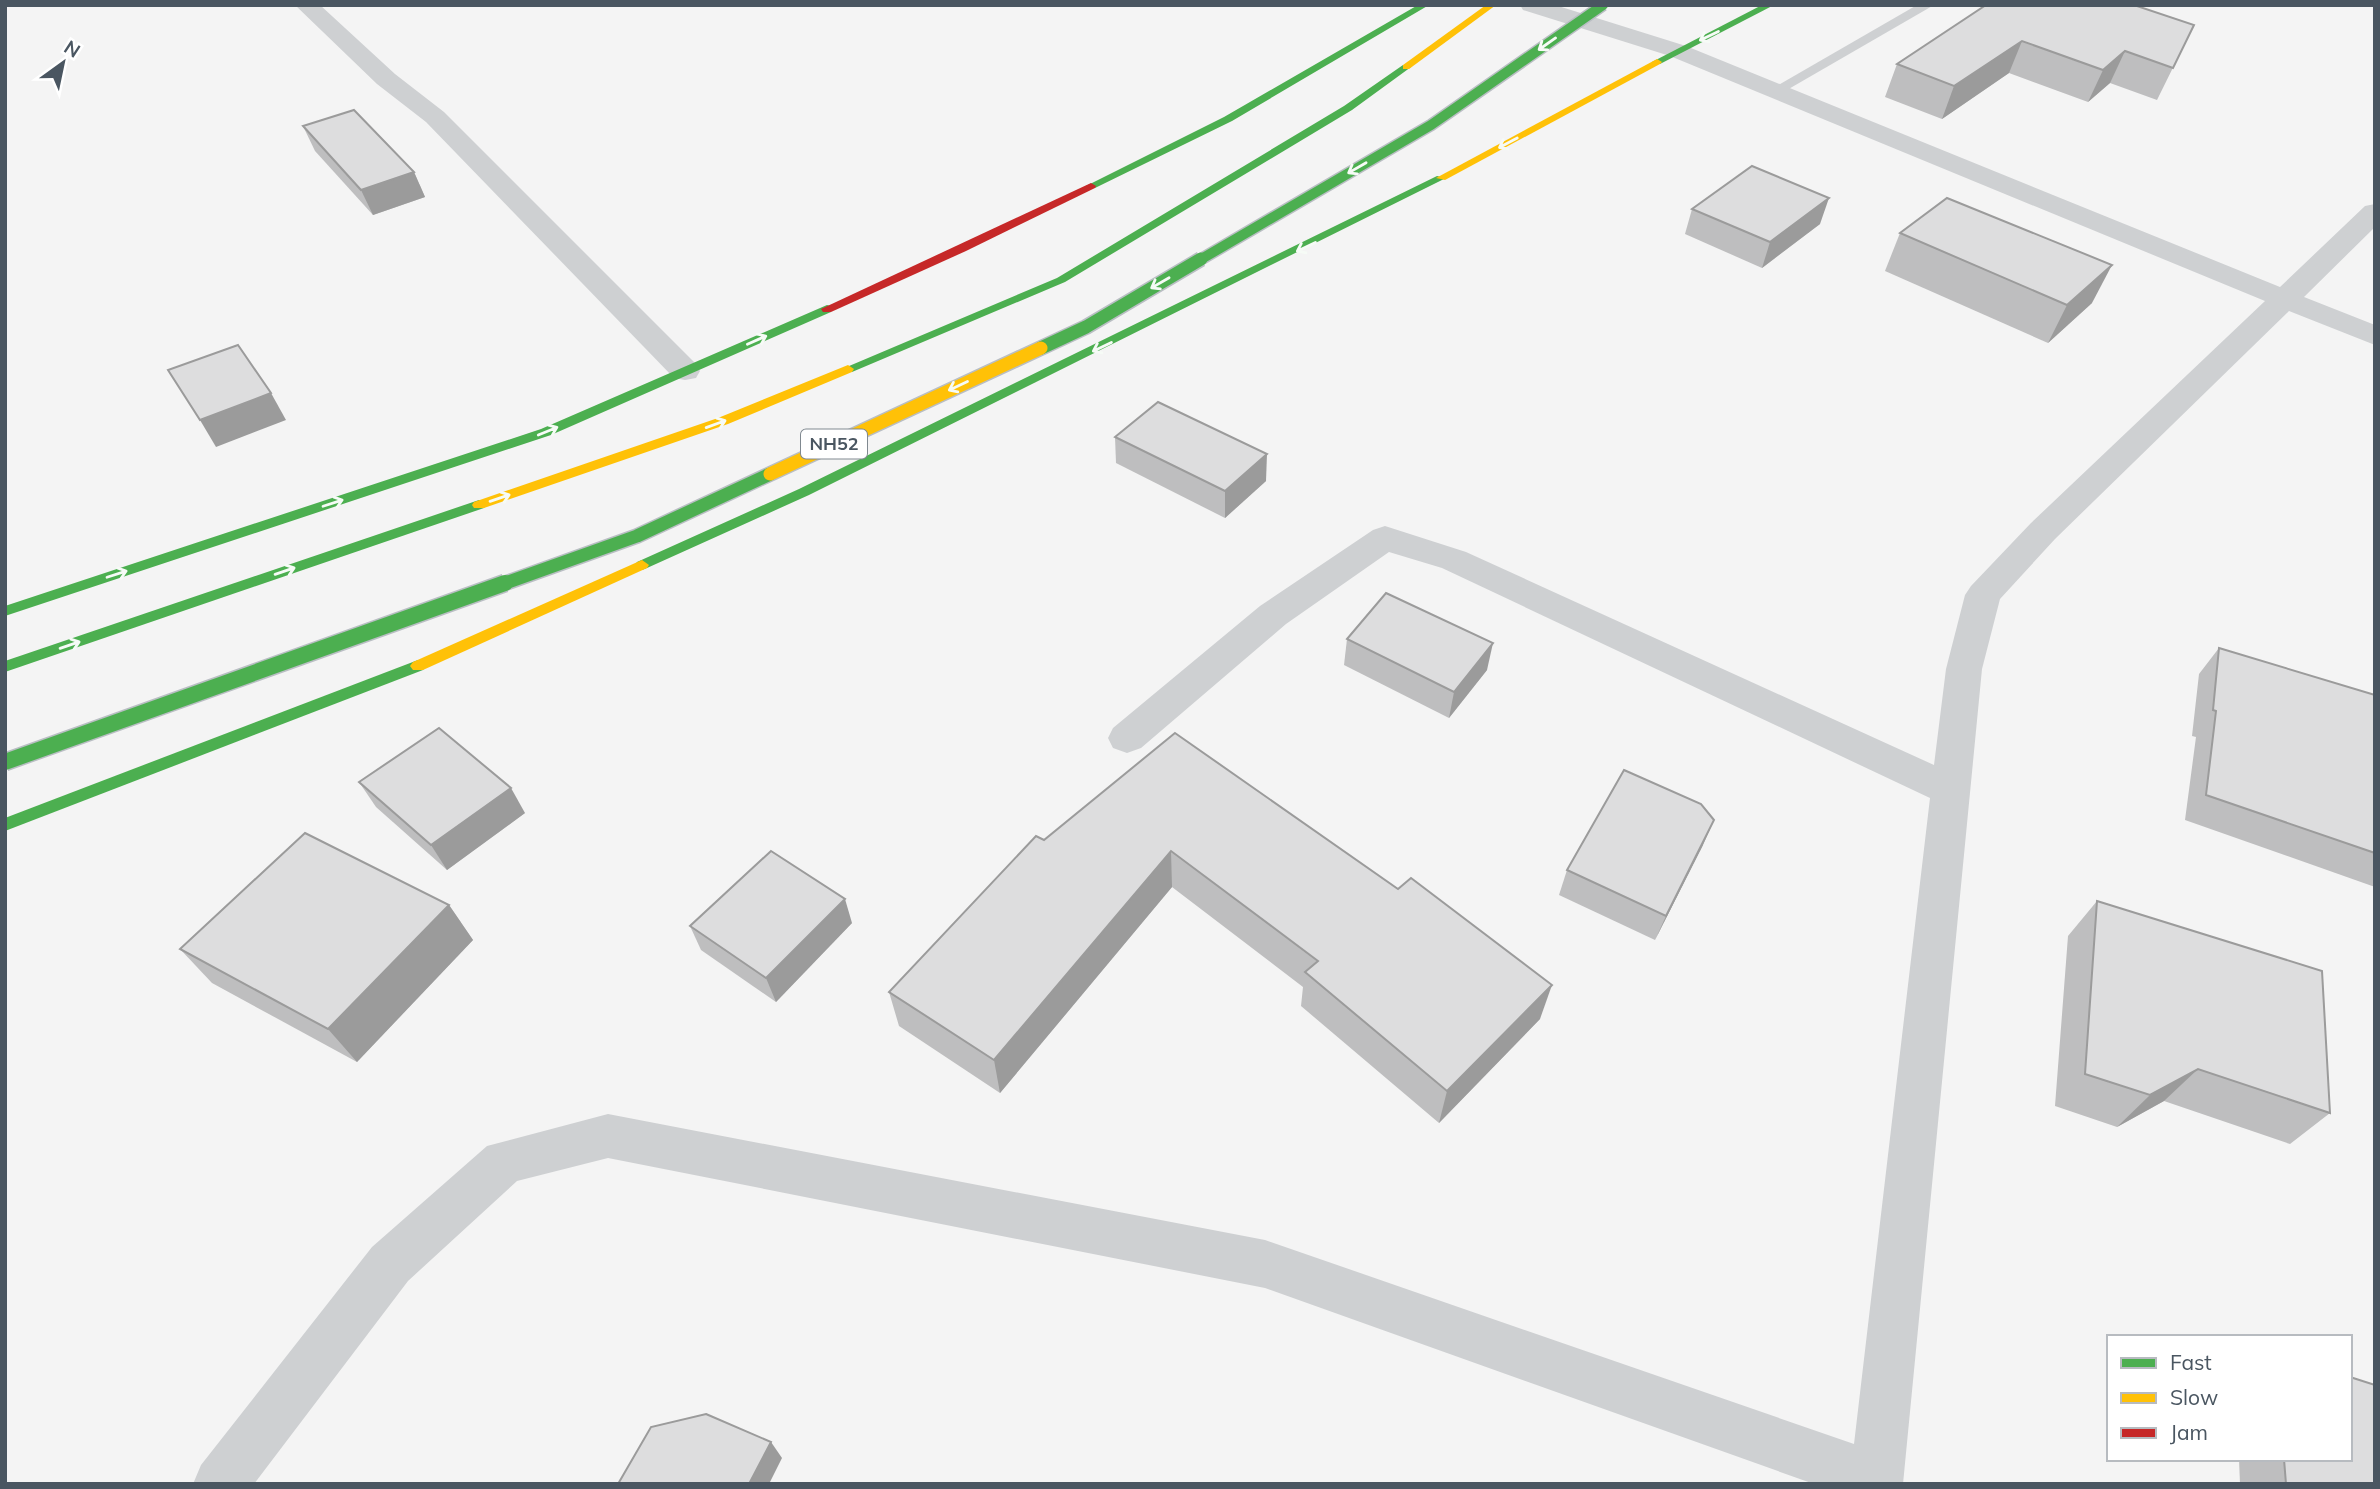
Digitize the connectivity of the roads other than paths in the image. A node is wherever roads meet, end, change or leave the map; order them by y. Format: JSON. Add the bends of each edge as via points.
{"nodes":[{"id":1,"x":306,"y":5,"type":"edge"},
{"id":2,"x":1425,"y":5,"type":"edge"},
{"id":3,"x":1492,"y":5,"type":"edge"},
{"id":4,"x":1531,"y":5,"type":"edge"},
{"id":5,"x":1603,"y":5,"type":"edge"},
{"id":6,"x":1770,"y":5,"type":"edge"},
{"id":7,"x":1927,"y":5,"type":"edge"},
{"id":8,"x":1678,"y":51,"type":"junction"},
{"id":9,"x":1775,"y":92,"type":"junction"},
{"id":10,"x":2375,"y":212,"type":"edge"},
{"id":11,"x":2283,"y":299,"type":"junction"},
{"id":12,"x":2375,"y":336,"type":"edge"},
{"id":13,"x":685,"y":372,"type":"junction"},
{"id":14,"x":5,"y":611,"type":"edge"},
{"id":15,"x":5,"y":667,"type":"edge"},
{"id":16,"x":1127,"y":738,"type":"dead end"},
{"id":17,"x":5,"y":762,"type":"edge"},
{"id":18,"x":1950,"y":790,"type":"junction"},
{"id":19,"x":5,"y":825,"type":"edge"},
{"id":20,"x":1877,"y":1481,"type":"edge"},
{"id":21,"x":220,"y":1484,"type":"edge"}],
"edges":[{"from":1,"to":13,"type":"street","via":[[435,117]]},
{"from":13,"to":2,"type":"main road","one_way":true,"via":[[962,249],[1228,119]]},
{"from":15,"to":3,"type":"main road","one_way":true,"via":[[723,421],[1061,280],[1348,108]]},
{"from":4,"to":8,"type":"street"},
{"from":5,"to":17,"type":"main road","number":"NH52","one_way":true,"bridge":true,"via":[[1431,125],[1073,333],[637,536]]},
{"from":6,"to":8,"type":"main road","one_way":true},
{"from":7,"to":9,"type":"lane"},
{"from":8,"to":9,"type":"street"},
{"from":8,"to":19,"type":"main road","one_way":true,"via":[[1414,193],[804,492],[436,659]]},
{"from":9,"to":11,"type":"street"},
{"from":10,"to":11,"type":"street"},
{"from":11,"to":12,"type":"street"},
{"from":11,"to":18,"type":"street","via":[[1983,595],[1964,669]]},
{"from":14,"to":13,"type":"main road","one_way":true,"via":[[546,432]]},
{"from":16,"to":18,"type":"street","via":[[1273,615],[1385,538],[1454,560]]},
{"from":18,"to":20,"type":"street"},
{"from":20,"to":21,"type":"street","via":[[1265,1264],[608,1136],[504,1162],[390,1264]]}]}
